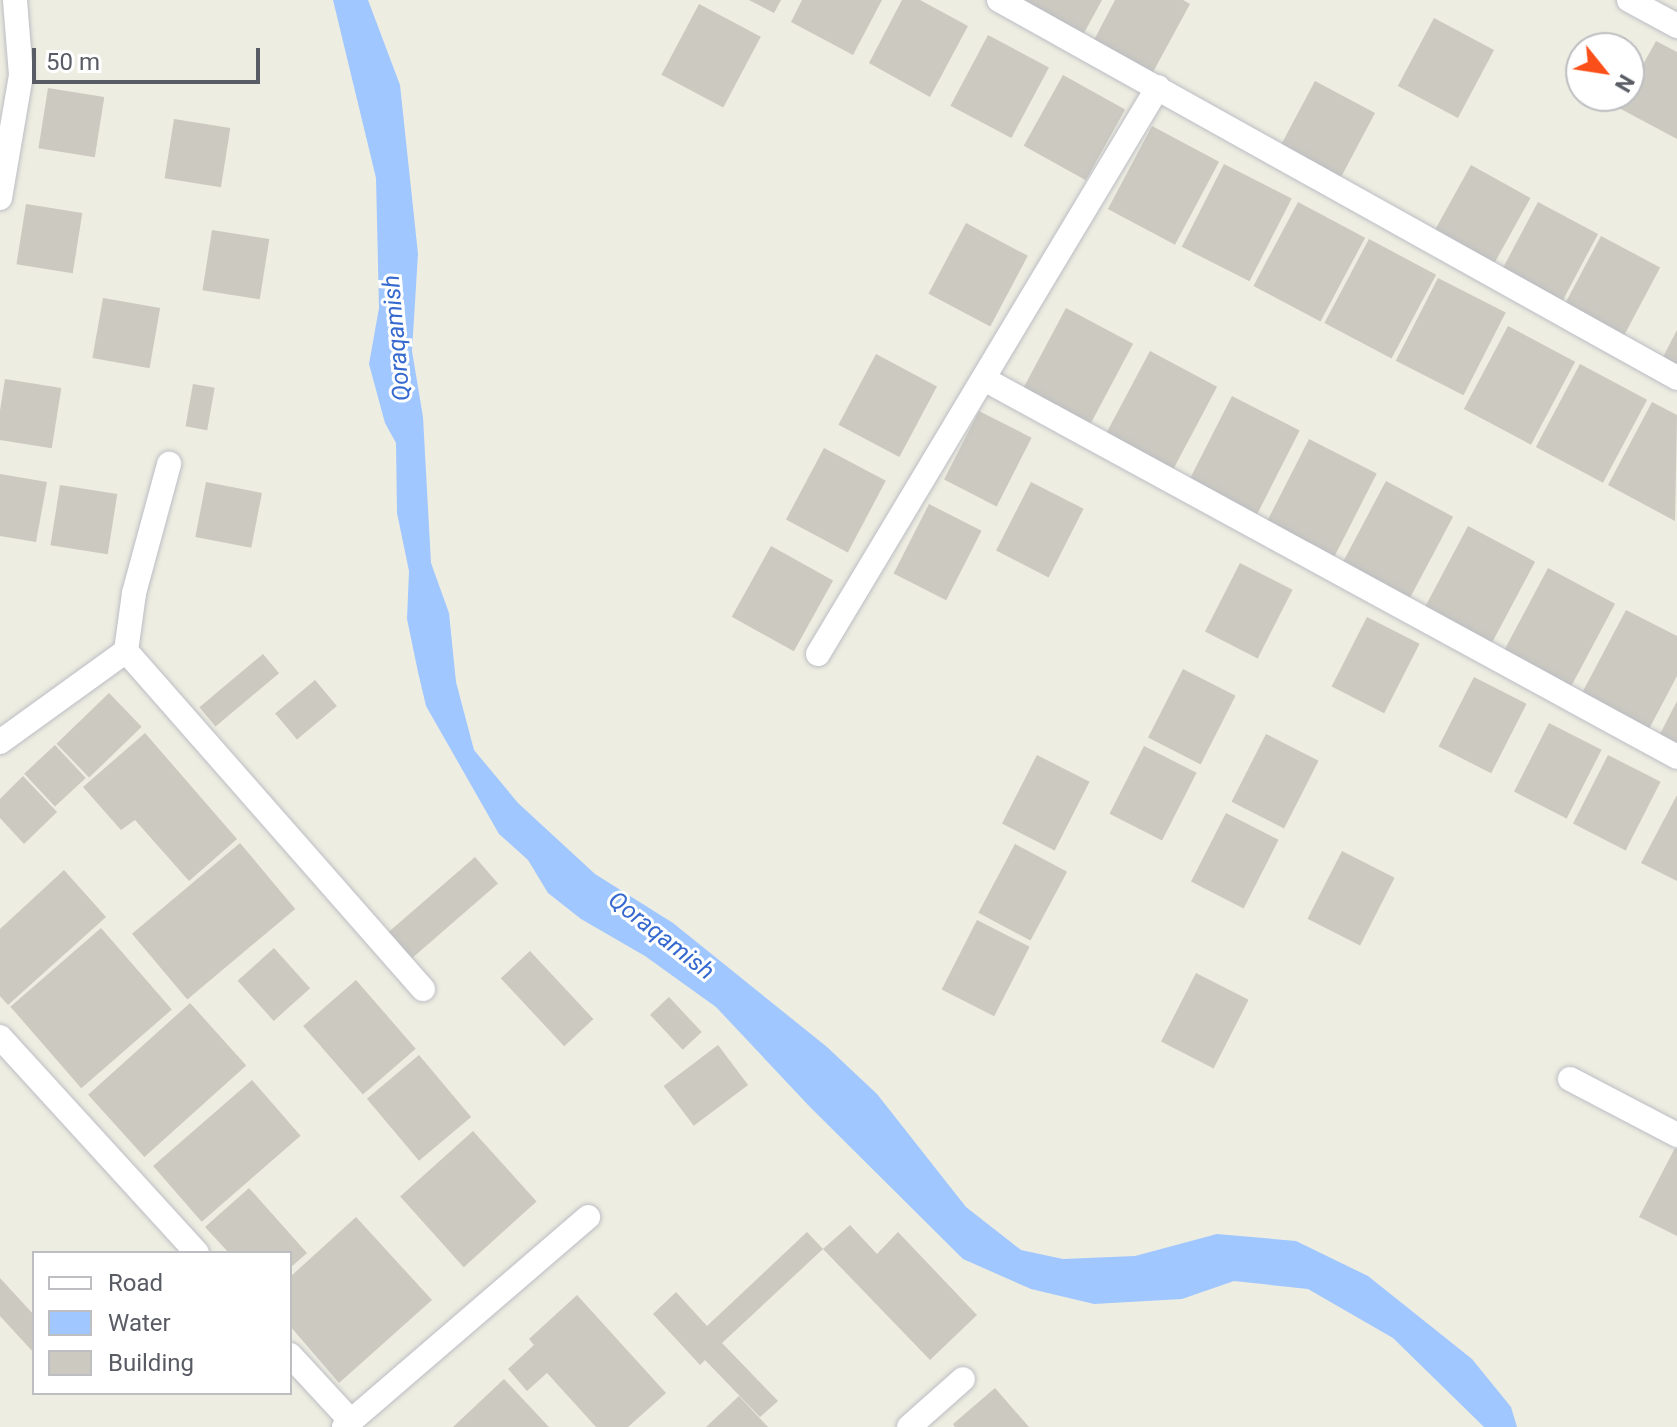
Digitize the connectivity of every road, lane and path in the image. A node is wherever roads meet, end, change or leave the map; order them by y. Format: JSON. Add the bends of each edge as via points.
{"nodes":[{"id":1,"x":15,"y":0,"type":"edge"},
{"id":2,"x":999,"y":0,"type":"edge"},
{"id":3,"x":1629,"y":0,"type":"edge"},
{"id":4,"x":1677,"y":26,"type":"edge"},
{"id":5,"x":1158,"y":87,"type":"junction"},
{"id":6,"x":0,"y":198,"type":"edge"},
{"id":7,"x":1677,"y":378,"type":"edge"},
{"id":8,"x":984,"y":379,"type":"junction"},
{"id":9,"x":169,"y":464,"type":"dead end"},
{"id":10,"x":126,"y":651,"type":"junction"},
{"id":11,"x":818,"y":654,"type":"dead end"},
{"id":12,"x":0,"y":742,"type":"edge"},
{"id":13,"x":1677,"y":757,"type":"edge"},
{"id":14,"x":423,"y":989,"type":"dead end"},
{"id":15,"x":0,"y":1037,"type":"edge"},
{"id":16,"x":1570,"y":1079,"type":"dead end"},
{"id":17,"x":1677,"y":1135,"type":"edge"},
{"id":18,"x":588,"y":1217,"type":"dead end"},
{"id":19,"x":195,"y":1251,"type":"edge"},
{"id":20,"x":292,"y":1357,"type":"edge"},
{"id":21,"x":963,"y":1379,"type":"dead end"},
{"id":22,"x":348,"y":1424,"type":"edge"},
{"id":23,"x":909,"y":1427,"type":"edge"}],
"edges":[{"from":1,"to":6,"type":"street","via":[[21,75]]},
{"from":2,"to":5,"type":"street"},
{"from":3,"to":4,"type":"street"},
{"from":5,"to":7,"type":"street"},
{"from":5,"to":8,"type":"street"},
{"from":8,"to":11,"type":"street"},
{"from":8,"to":13,"type":"street"},
{"from":9,"to":10,"type":"street","via":[[134,593]]},
{"from":10,"to":12,"type":"street"},
{"from":10,"to":14,"type":"street"},
{"from":15,"to":19,"type":"street"},
{"from":16,"to":17,"type":"street"},
{"from":18,"to":22,"type":"street"},
{"from":20,"to":22,"type":"street"},
{"from":21,"to":23,"type":"street"}]}
